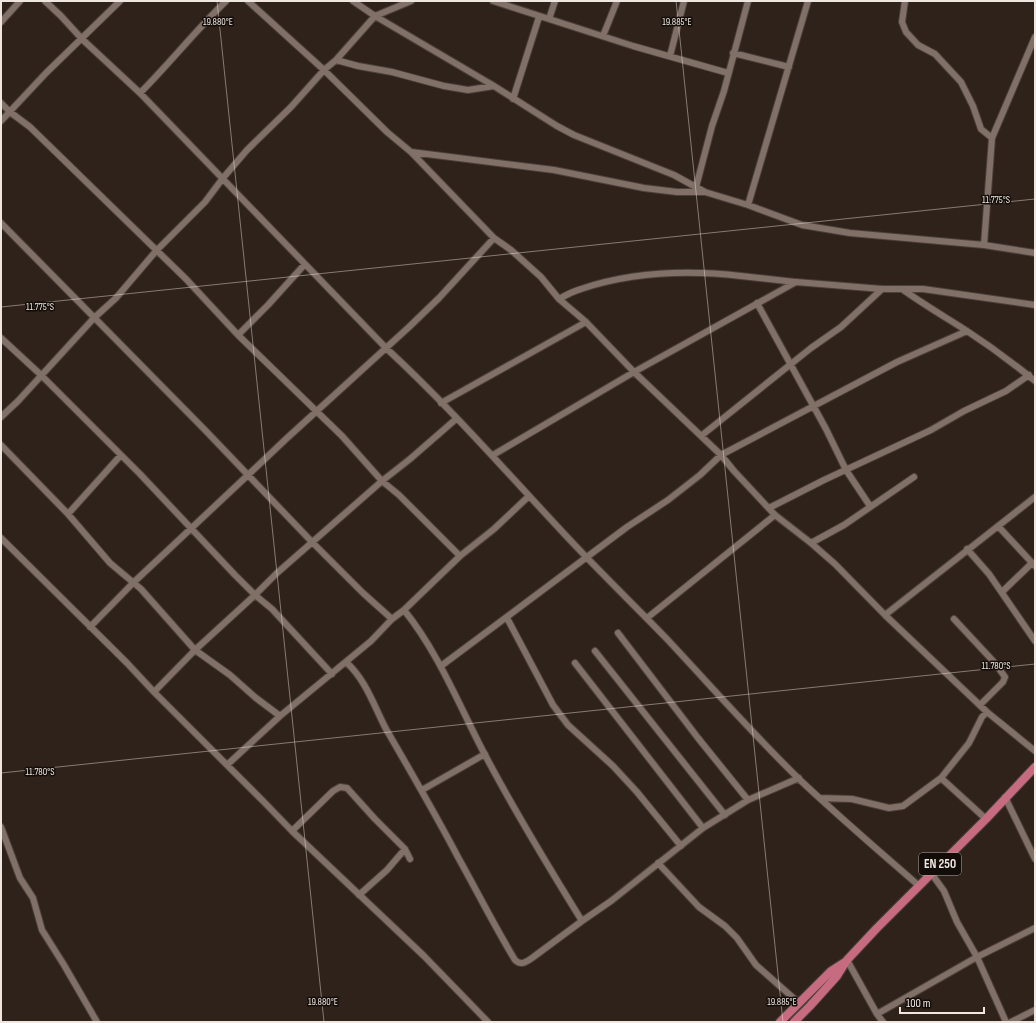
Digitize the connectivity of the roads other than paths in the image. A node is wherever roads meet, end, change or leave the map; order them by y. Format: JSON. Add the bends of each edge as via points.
{"nodes":[{"id":1,"x":20,"y":1,"type":"edge"},
{"id":2,"x":45,"y":1,"type":"edge"},
{"id":3,"x":120,"y":1,"type":"edge"},
{"id":4,"x":226,"y":1,"type":"edge"},
{"id":5,"x":248,"y":1,"type":"edge"},
{"id":6,"x":353,"y":1,"type":"edge"},
{"id":7,"x":410,"y":1,"type":"edge"},
{"id":8,"x":555,"y":1,"type":"edge"},
{"id":9,"x":617,"y":1,"type":"edge"},
{"id":10,"x":684,"y":1,"type":"edge"},
{"id":11,"x":748,"y":1,"type":"edge"},
{"id":12,"x":808,"y":1,"type":"edge"},
{"id":13,"x":905,"y":1,"type":"edge"},
{"id":14,"x":496,"y":2,"type":"edge"},
{"id":15,"x":375,"y":16,"type":"junction"},
{"id":16,"x":539,"y":17,"type":"junction"},
{"id":17,"x":550,"y":19,"type":"junction"},
{"id":18,"x":1,"y":22,"type":"edge"},
{"id":19,"x":603,"y":36,"type":"junction"},
{"id":20,"x":1035,"y":37,"type":"edge"},
{"id":21,"x":82,"y":39,"type":"junction"},
{"id":22,"x":733,"y":53,"type":"junction"},
{"id":23,"x":670,"y":56,"type":"junction"},
{"id":24,"x":336,"y":60,"type":"junction"},
{"id":25,"x":789,"y":67,"type":"junction"},
{"id":26,"x":324,"y":70,"type":"junction"},
{"id":27,"x":728,"y":73,"type":"junction"},
{"id":28,"x":494,"y":86,"type":"junction"},
{"id":29,"x":140,"y":94,"type":"junction"},
{"id":30,"x":513,"y":99,"type":"junction"},
{"id":31,"x":1,"y":103,"type":"edge"},
{"id":32,"x":10,"y":112,"type":"junction"},
{"id":33,"x":1,"y":121,"type":"edge"},
{"id":34,"x":992,"y":138,"type":"junction"},
{"id":35,"x":411,"y":152,"type":"junction"},
{"id":36,"x":223,"y":178,"type":"junction"},
{"id":37,"x":696,"y":187,"type":"junction"},
{"id":38,"x":705,"y":192,"type":"junction"},
{"id":39,"x":748,"y":205,"type":"junction"},
{"id":40,"x":1,"y":223,"type":"edge"},
{"id":41,"x":494,"y":238,"type":"junction"},
{"id":42,"x":984,"y":245,"type":"junction"},
{"id":43,"x":156,"y":251,"type":"junction"},
{"id":44,"x":1035,"y":253,"type":"edge"},
{"id":45,"x":305,"y":264,"type":"junction"},
{"id":46,"x":796,"y":282,"type":"junction"},
{"id":47,"x":882,"y":289,"type":"junction"},
{"id":48,"x":902,"y":289,"type":"junction"},
{"id":49,"x":559,"y":299,"type":"junction"},
{"id":50,"x":757,"y":303,"type":"junction"},
{"id":51,"x":1035,"y":305,"type":"edge"},
{"id":52,"x":94,"y":318,"type":"junction"},
{"id":53,"x":586,"y":322,"type":"junction"},
{"id":54,"x":967,"y":331,"type":"junction"},
{"id":55,"x":238,"y":335,"type":"junction"},
{"id":56,"x":1,"y":338,"type":"edge"},
{"id":57,"x":386,"y":348,"type":"junction"},
{"id":58,"x":792,"y":364,"type":"junction"},
{"id":59,"x":634,"y":372,"type":"junction"},
{"id":60,"x":41,"y":375,"type":"junction"},
{"id":61,"x":1028,"y":375,"type":"junction"},
{"id":62,"x":1035,"y":381,"type":"edge"},
{"id":63,"x":441,"y":403,"type":"junction"},
{"id":64,"x":813,"y":406,"type":"junction"},
{"id":65,"x":315,"y":411,"type":"junction"},
{"id":66,"x":1,"y":417,"type":"edge"},
{"id":67,"x":456,"y":419,"type":"junction"},
{"id":68,"x":701,"y":436,"type":"junction"},
{"id":69,"x":1,"y":445,"type":"edge"},
{"id":70,"x":121,"y":455,"type":"junction"},
{"id":71,"x":493,"y":455,"type":"junction"},
{"id":72,"x":721,"y":455,"type":"junction"},
{"id":73,"x":846,"y":470,"type":"junction"},
{"id":74,"x":248,"y":476,"type":"junction"},
{"id":75,"x":914,"y":477,"type":"dead end"},
{"id":76,"x":382,"y":481,"type":"junction"},
{"id":77,"x":529,"y":496,"type":"junction"},
{"id":78,"x":1035,"y":497,"type":"edge"},
{"id":79,"x":870,"y":506,"type":"junction"},
{"id":80,"x":769,"y":508,"type":"junction"},
{"id":81,"x":68,"y":514,"type":"junction"},
{"id":82,"x":775,"y":515,"type":"junction"},
{"id":83,"x":998,"y":526,"type":"junction"},
{"id":84,"x":191,"y":529,"type":"junction"},
{"id":85,"x":1,"y":538,"type":"edge"},
{"id":86,"x":312,"y":542,"type":"junction"},
{"id":87,"x":811,"y":543,"type":"junction"},
{"id":88,"x":967,"y":549,"type":"junction"},
{"id":89,"x":460,"y":556,"type":"junction"},
{"id":90,"x":587,"y":558,"type":"junction"},
{"id":91,"x":1034,"y":564,"type":"edge"},
{"id":92,"x":134,"y":582,"type":"junction"},
{"id":93,"x":1002,"y":592,"type":"junction"},
{"id":94,"x":255,"y":595,"type":"junction"},
{"id":95,"x":404,"y":610,"type":"junction"},
{"id":96,"x":885,"y":615,"type":"junction"},
{"id":97,"x":507,"y":618,"type":"junction"},
{"id":98,"x":647,"y":618,"type":"junction"},
{"id":99,"x":392,"y":619,"type":"junction"},
{"id":100,"x":954,"y":619,"type":"dead end"},
{"id":101,"x":90,"y":626,"type":"junction"},
{"id":102,"x":618,"y":633,"type":"dead end"},
{"id":103,"x":1034,"y":637,"type":"edge"},
{"id":104,"x":195,"y":650,"type":"junction"},
{"id":105,"x":595,"y":651,"type":"dead end"},
{"id":106,"x":346,"y":662,"type":"junction"},
{"id":107,"x":575,"y":663,"type":"dead end"},
{"id":108,"x":441,"y":666,"type":"junction"},
{"id":109,"x":332,"y":674,"type":"junction"},
{"id":110,"x":154,"y":692,"type":"junction"},
{"id":111,"x":980,"y":706,"type":"junction"},
{"id":112,"x":986,"y":712,"type":"junction"},
{"id":113,"x":280,"y":716,"type":"junction"},
{"id":114,"x":1035,"y":751,"type":"edge"},
{"id":115,"x":485,"y":754,"type":"junction"},
{"id":116,"x":228,"y":765,"type":"junction"},
{"id":117,"x":1035,"y":767,"type":"edge"},
{"id":118,"x":799,"y":778,"type":"junction"},
{"id":119,"x":941,"y":778,"type":"junction"},
{"id":120,"x":422,"y":790,"type":"junction"},
{"id":121,"x":1005,"y":797,"type":"junction"},
{"id":122,"x":820,"y":798,"type":"junction"},
{"id":123,"x":748,"y":800,"type":"junction"},
{"id":124,"x":725,"y":815,"type":"junction"},
{"id":125,"x":986,"y":819,"type":"junction"},
{"id":126,"x":1,"y":827,"type":"edge"},
{"id":127,"x":703,"y":828,"type":"junction"},
{"id":128,"x":292,"y":831,"type":"junction"},
{"id":129,"x":681,"y":846,"type":"junction"},
{"id":130,"x":405,"y":849,"type":"junction"},
{"id":131,"x":1035,"y":859,"type":"edge"},
{"id":132,"x":410,"y":860,"type":"dead end"},
{"id":133,"x":658,"y":863,"type":"junction"},
{"id":134,"x":931,"y":873,"type":"junction"},
{"id":135,"x":918,"y":885,"type":"junction"},
{"id":136,"x":359,"y":895,"type":"junction"},
{"id":137,"x":582,"y":921,"type":"junction"},
{"id":138,"x":1035,"y":928,"type":"edge"},
{"id":139,"x":977,"y":957,"type":"junction"},
{"id":140,"x":846,"y":961,"type":"junction"},
{"id":141,"x":799,"y":1003,"type":"junction"},
{"id":142,"x":1035,"y":1010,"type":"edge"},
{"id":143,"x":877,"y":1014,"type":"junction"},
{"id":144,"x":97,"y":1022,"type":"edge"},
{"id":145,"x":488,"y":1022,"type":"edge"},
{"id":146,"x":780,"y":1022,"type":"edge"},
{"id":147,"x":794,"y":1022,"type":"edge"},
{"id":148,"x":883,"y":1022,"type":"edge"},
{"id":149,"x":1006,"y":1022,"type":"edge"},
{"id":150,"x":1011,"y":1022,"type":"edge"}],
"edges":[{"from":1,"to":18,"type":"street"},
{"from":2,"to":21,"type":"street"},
{"from":3,"to":21,"type":"street"},
{"from":4,"to":29,"type":"street"},
{"from":5,"to":26,"type":"street"},
{"from":6,"to":15,"type":"street"},
{"from":7,"to":15,"type":"street"},
{"from":8,"to":17,"type":"street"},
{"from":9,"to":19,"type":"street"},
{"from":10,"to":23,"type":"street"},
{"from":11,"to":22,"type":"street"},
{"from":12,"to":25,"type":"street"},
{"from":13,"to":34,"type":"street","via":[[902,22],[906,32],[918,45],[935,54],[961,82],[981,129]]},
{"from":14,"to":16,"type":"street"},
{"from":15,"to":24,"type":"street"},
{"from":15,"to":28,"type":"street"},
{"from":16,"to":17,"type":"street"},
{"from":16,"to":30,"type":"street"},
{"from":17,"to":19,"type":"street"},
{"from":19,"to":23,"type":"street"},
{"from":20,"to":34,"type":"street"},
{"from":21,"to":29,"type":"street"},
{"from":21,"to":32,"type":"street"},
{"from":22,"to":25,"type":"street"},
{"from":22,"to":27,"type":"street"},
{"from":23,"to":27,"type":"street"},
{"from":24,"to":26,"type":"street"},
{"from":24,"to":28,"type":"street","via":[[468,90]]},
{"from":25,"to":39,"type":"street"},
{"from":26,"to":35,"type":"street"},
{"from":26,"to":36,"type":"street"},
{"from":27,"to":37,"type":"street"},
{"from":28,"to":30,"type":"street"},
{"from":29,"to":36,"type":"street"},
{"from":30,"to":37,"type":"street","via":[[574,135],[674,175]]},
{"from":31,"to":32,"type":"street"},
{"from":32,"to":33,"type":"street"},
{"from":32,"to":43,"type":"street","via":[[30,127]]},
{"from":34,"to":42,"type":"street"},
{"from":35,"to":38,"type":"street","via":[[554,170],[644,188]]},
{"from":35,"to":41,"type":"street"},
{"from":36,"to":43,"type":"street","via":[[205,202]]},
{"from":36,"to":45,"type":"street"},
{"from":37,"to":38,"type":"street"},
{"from":38,"to":39,"type":"street"},
{"from":39,"to":42,"type":"street","via":[[802,225],[850,233]]},
{"from":40,"to":52,"type":"street"},
{"from":41,"to":49,"type":"street","via":[[541,277]]},
{"from":41,"to":57,"type":"street","via":[[439,298]]},
{"from":42,"to":44,"type":"street"},
{"from":43,"to":52,"type":"street","via":[[116,298]]},
{"from":43,"to":55,"type":"street"},
{"from":45,"to":55,"type":"street"},
{"from":45,"to":57,"type":"street"},
{"from":46,"to":47,"type":"street"},
{"from":46,"to":49,"type":"street","via":[[670,273],[602,283],[580,289]]},
{"from":46,"to":50,"type":"street"},
{"from":47,"to":48,"type":"street"},
{"from":47,"to":58,"type":"street","via":[[841,328]]},
{"from":48,"to":51,"type":"street","via":[[930,290]]},
{"from":48,"to":54,"type":"street"},
{"from":49,"to":53,"type":"street"},
{"from":50,"to":58,"type":"street"},
{"from":50,"to":59,"type":"street"},
{"from":52,"to":60,"type":"street"},
{"from":52,"to":74,"type":"street"},
{"from":53,"to":59,"type":"street"},
{"from":53,"to":63,"type":"street"},
{"from":54,"to":61,"type":"street"},
{"from":54,"to":64,"type":"street","via":[[897,362]]},
{"from":55,"to":65,"type":"street"},
{"from":56,"to":60,"type":"street"},
{"from":57,"to":63,"type":"street","via":[[422,381]]},
{"from":57,"to":65,"type":"street"},
{"from":58,"to":64,"type":"street"},
{"from":58,"to":68,"type":"street"},
{"from":59,"to":68,"type":"street"},
{"from":59,"to":71,"type":"street"},
{"from":60,"to":66,"type":"street"},
{"from":60,"to":70,"type":"street"},
{"from":61,"to":62,"type":"street"},
{"from":61,"to":73,"type":"street","via":[[1006,391]]},
{"from":63,"to":67,"type":"street"},
{"from":64,"to":72,"type":"street"},
{"from":64,"to":73,"type":"street"},
{"from":65,"to":74,"type":"street"},
{"from":65,"to":76,"type":"street"},
{"from":67,"to":71,"type":"street"},
{"from":67,"to":76,"type":"street"},
{"from":68,"to":72,"type":"street"},
{"from":69,"to":81,"type":"street"},
{"from":70,"to":81,"type":"street"},
{"from":70,"to":84,"type":"street"},
{"from":71,"to":77,"type":"street"},
{"from":72,"to":80,"type":"street"},
{"from":72,"to":90,"type":"street","via":[[668,500]]},
{"from":73,"to":79,"type":"street"},
{"from":73,"to":80,"type":"street"},
{"from":74,"to":84,"type":"street"},
{"from":74,"to":86,"type":"street"},
{"from":75,"to":79,"type":"street"},
{"from":76,"to":86,"type":"street"},
{"from":76,"to":89,"type":"street"},
{"from":77,"to":89,"type":"street"},
{"from":77,"to":90,"type":"street"},
{"from":78,"to":83,"type":"street"},
{"from":79,"to":87,"type":"street","via":[[844,525]]},
{"from":80,"to":82,"type":"street"},
{"from":81,"to":92,"type":"street","via":[[110,562]]},
{"from":82,"to":87,"type":"street"},
{"from":82,"to":98,"type":"street"},
{"from":83,"to":88,"type":"street"},
{"from":83,"to":91,"type":"street"},
{"from":84,"to":92,"type":"street"},
{"from":84,"to":94,"type":"street"},
{"from":85,"to":101,"type":"street"},
{"from":86,"to":94,"type":"street"},
{"from":86,"to":99,"type":"street"},
{"from":87,"to":96,"type":"street"},
{"from":88,"to":93,"type":"street","via":[[990,574]]},
{"from":88,"to":96,"type":"street"},
{"from":89,"to":95,"type":"street"},
{"from":90,"to":97,"type":"street"},
{"from":90,"to":98,"type":"street"},
{"from":91,"to":93,"type":"street"},
{"from":92,"to":101,"type":"street"},
{"from":92,"to":104,"type":"street"},
{"from":93,"to":103,"type":"street"},
{"from":94,"to":104,"type":"street"},
{"from":94,"to":109,"type":"street","via":[[272,608]]},
{"from":95,"to":99,"type":"street"},
{"from":95,"to":108,"type":"street"},
{"from":96,"to":111,"type":"street"},
{"from":97,"to":108,"type":"street"},
{"from":97,"to":129,"type":"street","via":[[553,705],[564,720],[613,766]]},
{"from":98,"to":118,"type":"street"},
{"from":99,"to":106,"type":"street"},
{"from":100,"to":111,"type":"street","via":[[1006,677]]},
{"from":101,"to":110,"type":"street"},
{"from":102,"to":123,"type":"street"},
{"from":104,"to":110,"type":"street"},
{"from":104,"to":113,"type":"street"},
{"from":105,"to":124,"type":"street"},
{"from":106,"to":109,"type":"street"},
{"from":106,"to":120,"type":"street","via":[[355,670],[368,690],[385,727]]},
{"from":107,"to":127,"type":"street"},
{"from":108,"to":115,"type":"street"},
{"from":109,"to":113,"type":"street"},
{"from":110,"to":116,"type":"street"},
{"from":111,"to":112,"type":"street"},
{"from":112,"to":114,"type":"street"},
{"from":112,"to":119,"type":"street","via":[[969,743]]},
{"from":113,"to":116,"type":"street"},
{"from":115,"to":120,"type":"street"},
{"from":115,"to":137,"type":"street"},
{"from":116,"to":128,"type":"street"},
{"from":117,"to":121,"type":"main road","number":"EN 250"},
{"from":118,"to":122,"type":"street"},
{"from":118,"to":123,"type":"street"},
{"from":119,"to":122,"type":"street","via":[[903,806],[889,808],[852,799]]},
{"from":119,"to":125,"type":"street"},
{"from":120,"to":137,"type":"street","via":[[490,917],[518,963],[526,962]]},
{"from":121,"to":125,"type":"main road","number":"EN 250"},
{"from":121,"to":131,"type":"street"},
{"from":122,"to":135,"type":"street"},
{"from":123,"to":124,"type":"street"},
{"from":124,"to":127,"type":"street"},
{"from":125,"to":134,"type":"main road","number":"EN 250"},
{"from":126,"to":144,"type":"street","via":[[20,878],[33,898],[42,930]]},
{"from":127,"to":129,"type":"street"},
{"from":128,"to":130,"type":"street","via":[[333,791],[340,787],[347,788]]},
{"from":128,"to":136,"type":"street"},
{"from":129,"to":133,"type":"street"},
{"from":130,"to":132,"type":"street"},
{"from":130,"to":136,"type":"street","via":[[387,870]]},
{"from":133,"to":137,"type":"street"},
{"from":133,"to":141,"type":"street","via":[[699,907],[737,938],[756,965]]},
{"from":134,"to":135,"type":"main road","number":"EN 250"},
{"from":134,"to":139,"type":"street","via":[[944,891]]},
{"from":135,"to":140,"type":"main road","number":"EN 250"},
{"from":136,"to":145,"type":"street","via":[[424,956]]},
{"from":138,"to":139,"type":"street"},
{"from":139,"to":143,"type":"street"},
{"from":139,"to":149,"type":"street"},
{"from":140,"to":141,"type":"main road","number":"EN 250","via":[[831,971]]},
{"from":140,"to":143,"type":"street"},
{"from":140,"to":147,"type":"main road","number":"EN 250","via":[[837,976]]},
{"from":141,"to":146,"type":"main road","number":"EN 250"},
{"from":142,"to":150,"type":"street"},
{"from":143,"to":148,"type":"street"}]}
